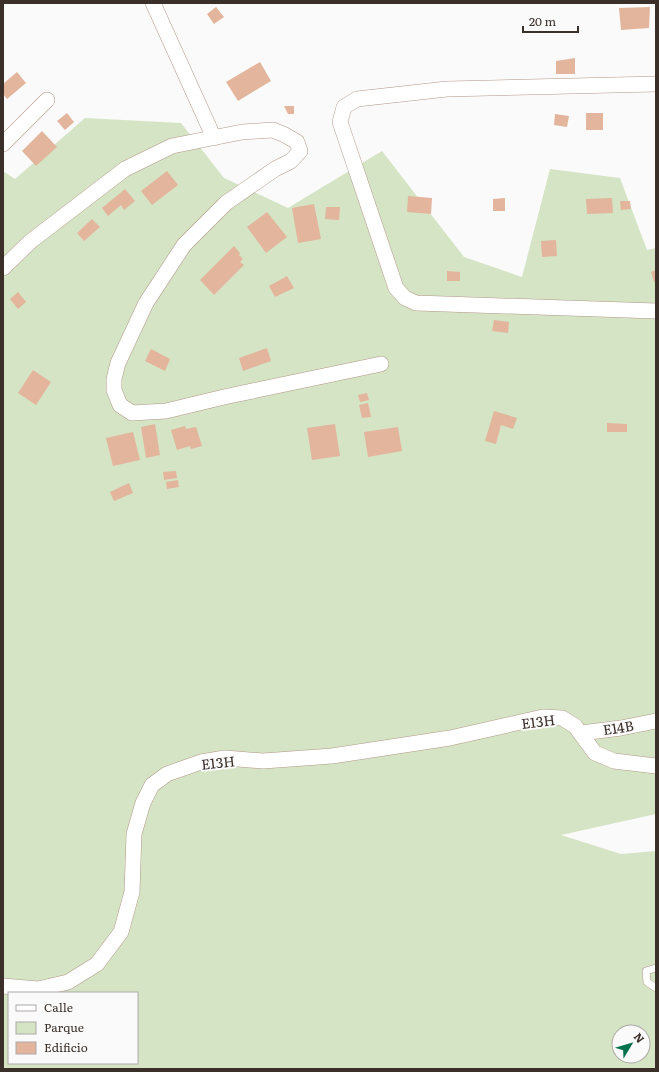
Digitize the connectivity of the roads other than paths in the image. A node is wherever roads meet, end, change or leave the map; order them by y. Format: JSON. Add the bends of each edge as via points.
{"nodes":[{"id":1,"x":153,"y":3,"type":"edge"},
{"id":2,"x":656,"y":84,"type":"edge"},
{"id":3,"x":47,"y":100,"type":"dead end"},
{"id":4,"x":214,"y":138,"type":"junction"},
{"id":5,"x":3,"y":144,"type":"edge"},
{"id":6,"x":3,"y":268,"type":"edge"},
{"id":7,"x":656,"y":311,"type":"edge"},
{"id":8,"x":381,"y":364,"type":"dead end"},
{"id":9,"x":656,"y":721,"type":"edge"},
{"id":10,"x":581,"y":733,"type":"junction"},
{"id":11,"x":656,"y":766,"type":"edge"},
{"id":12,"x":656,"y":968,"type":"edge"},
{"id":13,"x":3,"y":986,"type":"edge"},
{"id":14,"x":656,"y":988,"type":"edge"}],
"edges":[{"from":1,"to":4,"type":"street"},
{"from":2,"to":7,"type":"street","via":[[447,89],[357,99],[344,107],[340,122],[396,288],[405,298],[416,303]]},
{"from":3,"to":5,"type":"street"},
{"from":4,"to":6,"type":"street","via":[[172,146],[125,169],[31,241]]},
{"from":4,"to":8,"type":"street","via":[[242,132],[273,130],[297,142],[300,151],[291,160],[226,203],[184,245],[146,303],[118,363],[114,390],[120,405],[132,413],[166,411]]},
{"from":9,"to":10,"type":"street","name":"E14B"},
{"from":10,"to":11,"type":"street","via":[[595,753],[614,761]]},
{"from":10,"to":13,"type":"street","name":"E13H","via":[[562,718],[543,717],[450,738],[332,756],[263,760],[225,758],[201,762],[167,774],[152,785],[143,803],[134,834],[132,892],[121,932],[97,964],[68,982],[38,989]]},
{"from":12,"to":14,"type":"lane","via":[[646,971],[647,982]]}]}
